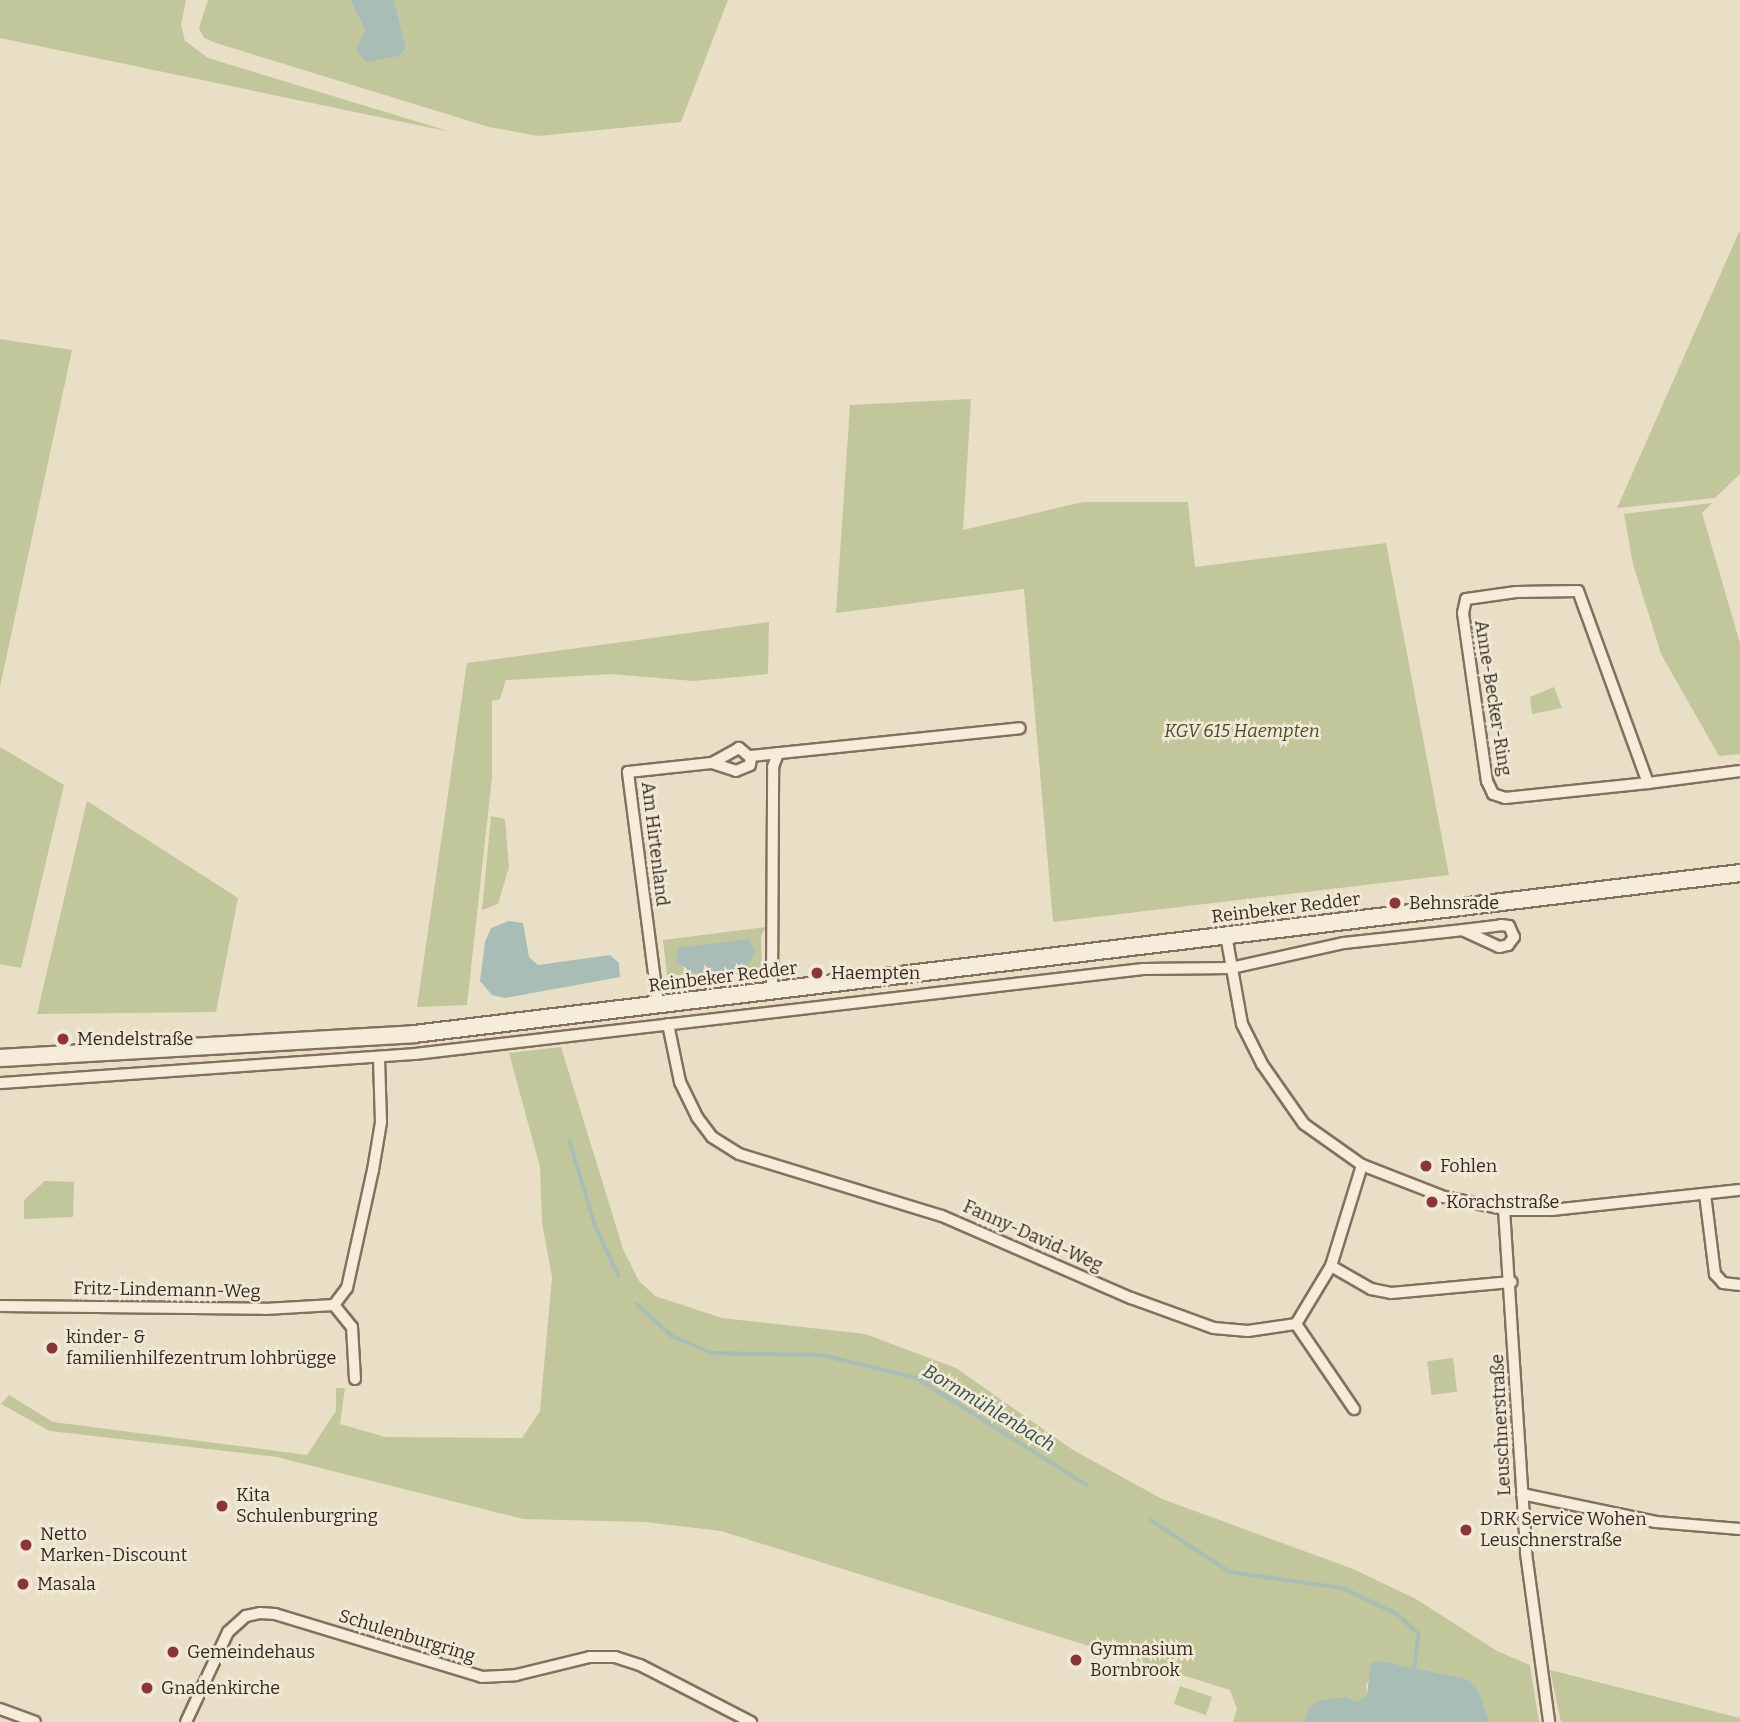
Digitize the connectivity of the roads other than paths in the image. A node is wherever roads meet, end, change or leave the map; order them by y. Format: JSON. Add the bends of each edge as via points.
{"nodes":[{"id":1,"x":1020,"y":728,"type":"dead end"},
{"id":2,"x":778,"y":753,"type":"junction"},
{"id":3,"x":751,"y":756,"type":"junction"},
{"id":4,"x":712,"y":764,"type":"junction"},
{"id":5,"x":1740,"y":771,"type":"edge"},
{"id":6,"x":1648,"y":783,"type":"junction"},
{"id":7,"x":1740,"y":873,"type":"edge"},
{"id":8,"x":1463,"y":930,"type":"dead end"},
{"id":9,"x":1226,"y":935,"type":"junction"},
{"id":10,"x":1231,"y":968,"type":"junction"},
{"id":11,"x":772,"y":990,"type":"junction"},
{"id":12,"x":658,"y":1004,"type":"junction"},
{"id":13,"x":668,"y":1024,"type":"junction"},
{"id":14,"x":379,"y":1056,"type":"junction"},
{"id":15,"x":0,"y":1058,"type":"edge"},
{"id":16,"x":0,"y":1083,"type":"edge"},
{"id":17,"x":1362,"y":1166,"type":"junction"},
{"id":18,"x":1740,"y":1190,"type":"edge"},
{"id":19,"x":1705,"y":1194,"type":"junction"},
{"id":20,"x":1504,"y":1209,"type":"junction"},
{"id":21,"x":1331,"y":1266,"type":"junction"},
{"id":22,"x":1511,"y":1282,"type":"junction"},
{"id":23,"x":1740,"y":1284,"type":"edge"},
{"id":24,"x":334,"y":1305,"type":"junction"},
{"id":25,"x":0,"y":1306,"type":"edge"},
{"id":26,"x":1296,"y":1324,"type":"junction"},
{"id":27,"x":355,"y":1379,"type":"dead end"},
{"id":28,"x":1354,"y":1409,"type":"dead end"},
{"id":29,"x":1522,"y":1493,"type":"junction"},
{"id":30,"x":1740,"y":1529,"type":"edge"},
{"id":31,"x":0,"y":1710,"type":"edge"},
{"id":32,"x":34,"y":1722,"type":"edge"},
{"id":33,"x":186,"y":1722,"type":"edge"},
{"id":34,"x":751,"y":1722,"type":"edge"},
{"id":35,"x":1549,"y":1722,"type":"edge"}],
"edges":[{"from":1,"to":2,"type":"street"},
{"from":2,"to":3,"type":"street","name":"Am Hirtenland"},
{"from":2,"to":11,"type":"street","via":[[773,767]]},
{"from":3,"to":4,"type":"street","name":"Am Hirtenland","via":[[739,748]]},
{"from":3,"to":4,"type":"street","name":"Am Hirtenland","via":[[744,770]]},
{"from":4,"to":12,"type":"street","name":"Am Hirtenland","via":[[628,772]]},
{"from":5,"to":6,"type":"street","name":"Anne-Becker-Ring"},
{"from":6,"to":6,"type":"street","name":"Anne-Becker-Ring","via":[[1505,798],[1492,793],[1463,613],[1466,599],[1578,591]]},
{"from":7,"to":9,"type":"main road","name":"Reinbeker Redder"},
{"from":8,"to":10,"type":"street","via":[[1345,943]]},
{"from":9,"to":10,"type":"street"},
{"from":9,"to":11,"type":"main road","name":"Reinbeker Redder"},
{"from":10,"to":13,"type":"street","via":[[1143,969]]},
{"from":10,"to":17,"type":"street","via":[[1242,1024],[1280,1092],[1304,1124]]},
{"from":11,"to":12,"type":"main road","name":"Reinbeker Redder"},
{"from":12,"to":15,"type":"main road","name":"Reinbeker Redder","via":[[414,1034]]},
{"from":13,"to":14,"type":"street"},
{"from":13,"to":26,"type":"street","name":"Fanny-David-Weg","via":[[680,1082],[697,1117],[712,1137],[738,1154],[942,1216],[1131,1298],[1214,1328],[1248,1331]]},
{"from":14,"to":16,"type":"street"},
{"from":14,"to":24,"type":"street","via":[[381,1122],[373,1170],[349,1279]]},
{"from":17,"to":20,"type":"street","via":[[1444,1197]]},
{"from":17,"to":21,"type":"street"},
{"from":18,"to":19,"type":"street"},
{"from":19,"to":20,"type":"street","via":[[1552,1210]]},
{"from":19,"to":23,"type":"street","via":[[1715,1274],[1723,1283]]},
{"from":20,"to":22,"type":"street","name":"Leuschnerstraße"},
{"from":21,"to":22,"type":"street","via":[[1371,1289],[1391,1293]]},
{"from":21,"to":26,"type":"street"},
{"from":22,"to":29,"type":"street","name":"Leuschnerstraße"},
{"from":24,"to":25,"type":"street","name":"Fritz-Lindemann-Weg","via":[[265,1309]]},
{"from":24,"to":27,"type":"street","via":[[352,1327]]},
{"from":26,"to":28,"type":"street"},
{"from":29,"to":30,"type":"street","via":[[1656,1522]]},
{"from":29,"to":35,"type":"street","name":"Leuschnerstraße","via":[[1539,1672]]},
{"from":31,"to":32,"type":"street"},
{"from":33,"to":34,"type":"street","name":"Schulenburgring","via":[[228,1632],[246,1616],[267,1614],[482,1677],[516,1675],[590,1657],[615,1657],[640,1665]]}]}
